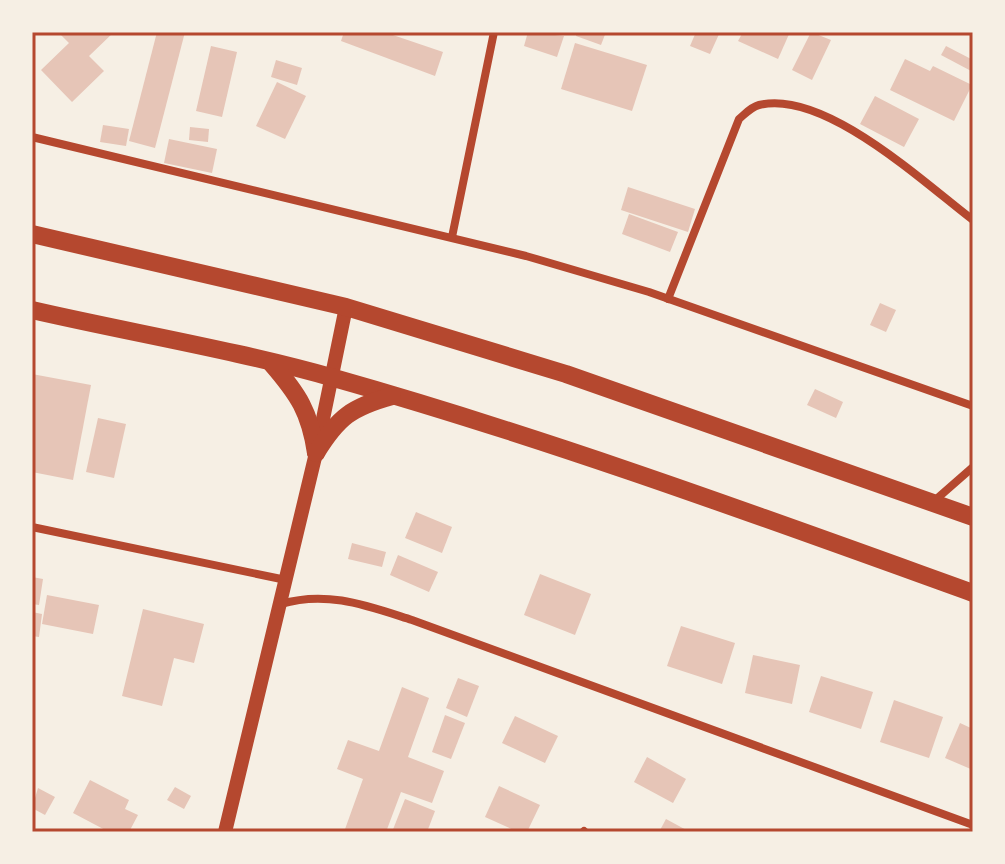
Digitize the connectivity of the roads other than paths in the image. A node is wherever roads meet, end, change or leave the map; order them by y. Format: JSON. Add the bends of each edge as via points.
{"nodes":[{"id":1,"x":494,"y":32,"type":"edge"},
{"id":2,"x":32,"y":137,"type":"edge"},
{"id":3,"x":973,"y":220,"type":"edge"},
{"id":4,"x":32,"y":234,"type":"edge"},
{"id":5,"x":452,"y":237,"type":"junction"},
{"id":6,"x":668,"y":299,"type":"junction"},
{"id":7,"x":346,"y":307,"type":"junction"},
{"id":8,"x":32,"y":310,"type":"edge"},
{"id":9,"x":272,"y":364,"type":"junction"},
{"id":10,"x":331,"y":377,"type":"junction"},
{"id":11,"x":392,"y":396,"type":"junction"},
{"id":12,"x":973,"y":406,"type":"edge"},
{"id":13,"x":316,"y":453,"type":"junction"},
{"id":14,"x":973,"y":467,"type":"edge"},
{"id":15,"x":932,"y":503,"type":"junction"},
{"id":16,"x":973,"y":517,"type":"edge"},
{"id":17,"x":32,"y":527,"type":"edge"},
{"id":18,"x":286,"y":580,"type":"junction"},
{"id":19,"x":973,"y":593,"type":"edge"},
{"id":20,"x":281,"y":604,"type":"junction"},
{"id":21,"x":973,"y":825,"type":"edge"},
{"id":22,"x":225,"y":832,"type":"edge"}],
"edges":[{"from":1,"to":5,"type":"street"},
{"from":2,"to":5,"type":"street"},
{"from":3,"to":6,"type":"street","via":[[840,121],[811,108],[779,102],[755,105],[739,119]]},
{"from":4,"to":7,"type":"main road"},
{"from":5,"to":6,"type":"street"},
{"from":6,"to":12,"type":"street"},
{"from":7,"to":10,"type":"street"},
{"from":7,"to":15,"type":"main road","via":[[566,374]]},
{"from":8,"to":9,"type":"main road"},
{"from":9,"to":10,"type":"main road"},
{"from":9,"to":13,"type":"main road","via":[[295,390],[311,420]]},
{"from":10,"to":11,"type":"main road"},
{"from":10,"to":13,"type":"street"},
{"from":11,"to":13,"type":"main road","via":[[360,405],[334,425]]},
{"from":11,"to":19,"type":"main road","via":[[544,443]]},
{"from":13,"to":18,"type":"street"},
{"from":14,"to":15,"type":"street"},
{"from":15,"to":16,"type":"main road"},
{"from":17,"to":18,"type":"street"},
{"from":18,"to":20,"type":"street"},
{"from":20,"to":21,"type":"street","via":[[327,597],[412,620]]},
{"from":20,"to":22,"type":"street"}]}
